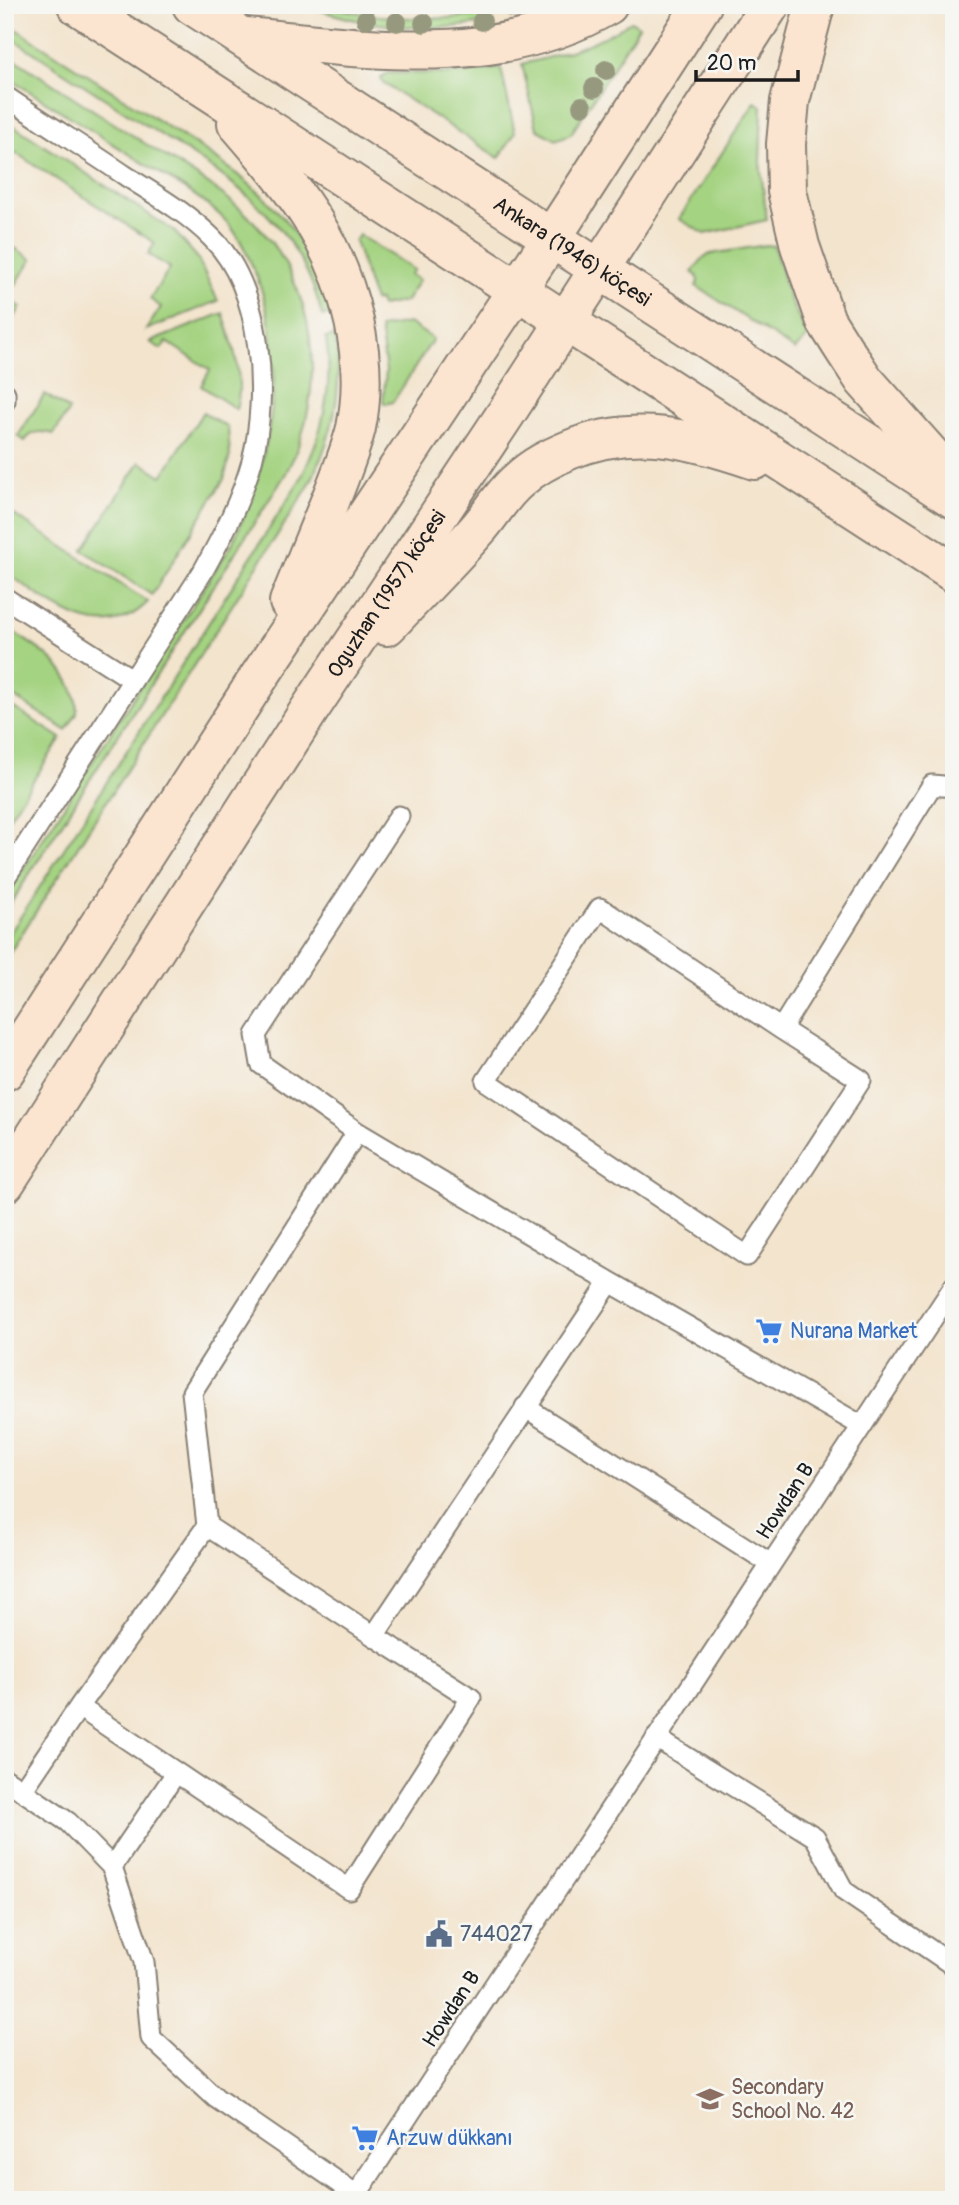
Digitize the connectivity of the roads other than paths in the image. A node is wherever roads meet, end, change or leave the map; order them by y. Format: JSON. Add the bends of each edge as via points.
{"nodes":[{"id":1,"x":77,"y":5,"type":"edge"},
{"id":2,"x":192,"y":5,"type":"edge"},
{"id":3,"x":608,"y":5,"type":"edge"},
{"id":4,"x":702,"y":5,"type":"edge"},
{"id":5,"x":770,"y":5,"type":"edge"},
{"id":6,"x":815,"y":5,"type":"edge"},
{"id":7,"x":240,"y":37,"type":"junction"},
{"id":8,"x":211,"y":92,"type":"junction"},
{"id":9,"x":5,"y":96,"type":"edge"},
{"id":10,"x":551,"y":239,"type":"junction"},
{"id":11,"x":599,"y":270,"type":"junction"},
{"id":12,"x":517,"y":290,"type":"junction"},
{"id":13,"x":565,"y":322,"type":"junction"},
{"id":14,"x":5,"y":393,"type":"edge"},
{"id":15,"x":5,"y":401,"type":"edge"},
{"id":16,"x":803,"y":476,"type":"junction"},
{"id":17,"x":954,"y":481,"type":"edge"},
{"id":18,"x":954,"y":499,"type":"edge"},
{"id":19,"x":954,"y":573,"type":"edge"},
{"id":20,"x":5,"y":598,"type":"edge"},
{"id":21,"x":259,"y":677,"type":"junction"},
{"id":22,"x":132,"y":680,"type":"junction"},
{"id":23,"x":310,"y":709,"type":"junction"},
{"id":24,"x":954,"y":787,"type":"edge"},
{"id":25,"x":399,"y":816,"type":"dead end"},
{"id":26,"x":5,"y":878,"type":"edge"},
{"id":27,"x":781,"y":1029,"type":"junction"},
{"id":28,"x":5,"y":1071,"type":"edge"},
{"id":29,"x":356,"y":1132,"type":"junction"},
{"id":30,"x":5,"y":1183,"type":"edge"},
{"id":31,"x":610,"y":1282,"type":"junction"},
{"id":32,"x":953,"y":1288,"type":"edge"},
{"id":33,"x":525,"y":1407,"type":"junction"},
{"id":34,"x":862,"y":1426,"type":"junction"},
{"id":35,"x":206,"y":1526,"type":"junction"},
{"id":36,"x":771,"y":1564,"type":"junction"},
{"id":37,"x":374,"y":1636,"type":"junction"},
{"id":38,"x":79,"y":1707,"type":"junction"},
{"id":39,"x":656,"y":1738,"type":"junction"},
{"id":40,"x":176,"y":1773,"type":"junction"},
{"id":41,"x":5,"y":1779,"type":"edge"},
{"id":42,"x":22,"y":1791,"type":"junction"},
{"id":43,"x":113,"y":1867,"type":"junction"},
{"id":44,"x":954,"y":1966,"type":"edge"},
{"id":45,"x":355,"y":2197,"type":"edge"}],
"edges":[{"from":1,"to":8,"type":"main road"},
{"from":2,"to":7,"type":"main road","name":"Ankara (1946) köçesi"},
{"from":3,"to":7,"type":"main road","via":[[537,37],[444,51]]},
{"from":4,"to":10,"type":"main road"},
{"from":5,"to":11,"type":"main road","name":"Oguzhan (1957) köçesi"},
{"from":6,"to":17,"type":"main road","via":[[790,101],[786,144],[787,191],[800,246],[826,321],[842,348],[864,380]]},
{"from":7,"to":10,"type":"main road","name":"Ankara (1946) köçesi"},
{"from":8,"to":12,"type":"main road"},
{"from":8,"to":21,"type":"main road","via":[[315,223],[348,295],[357,335],[356,428]]},
{"from":9,"to":22,"type":"lane","via":[[183,213],[214,240],[247,297],[259,355],[261,401],[252,461],[230,523]]},
{"from":10,"to":11,"type":"main road","name":"Ankara (1946) köçesi"},
{"from":10,"to":12,"type":"main road"},
{"from":11,"to":13,"type":"main road","name":"Oguzhan (1957) köçesi"},
{"from":11,"to":18,"type":"main road","name":"Ankara (1946) köçesi"},
{"from":12,"to":13,"type":"main road"},
{"from":12,"to":21,"type":"main road"},
{"from":13,"to":16,"type":"main road"},
{"from":13,"to":23,"type":"main road","name":"Oguzhan (1957) köçesi"},
{"from":14,"to":15,"type":"lane"},
{"from":16,"to":19,"type":"main road"},
{"from":16,"to":23,"type":"main road","via":[[720,448],[659,435],[593,440],[555,456],[516,481],[478,529]]},
{"from":20,"to":22,"type":"lane"},
{"from":21,"to":28,"type":"main road"},
{"from":22,"to":26,"type":"lane"},
{"from":23,"to":30,"type":"main road","name":"Oguzhan (1957) köçesi"},
{"from":24,"to":27,"type":"lane","via":[[932,785]]},
{"from":25,"to":29,"type":"lane","via":[[256,1035],[261,1064]]},
{"from":27,"to":27,"type":"lane","via":[[861,1080],[747,1256],[486,1081],[600,908]]},
{"from":29,"to":31,"type":"lane"},
{"from":29,"to":35,"type":"lane","via":[[191,1392]]},
{"from":31,"to":33,"type":"lane"},
{"from":31,"to":34,"type":"lane"},
{"from":32,"to":34,"type":"lane","name":"Howdan B"},
{"from":33,"to":36,"type":"lane"},
{"from":33,"to":37,"type":"lane"},
{"from":34,"to":36,"type":"lane","name":"Howdan B"},
{"from":35,"to":37,"type":"lane"},
{"from":35,"to":38,"type":"lane"},
{"from":36,"to":39,"type":"lane","name":"Howdan B"},
{"from":37,"to":40,"type":"lane","via":[[471,1698],[349,1889]]},
{"from":38,"to":40,"type":"lane"},
{"from":38,"to":42,"type":"lane"},
{"from":39,"to":44,"type":"lane","via":[[815,1836],[844,1891]]},
{"from":39,"to":45,"type":"lane","name":"Howdan B"},
{"from":40,"to":43,"type":"lane"},
{"from":41,"to":42,"type":"lane"},
{"from":42,"to":43,"type":"lane","via":[[68,1822]]},
{"from":43,"to":45,"type":"lane","via":[[144,1962],[151,2038],[216,2098]]}]}
